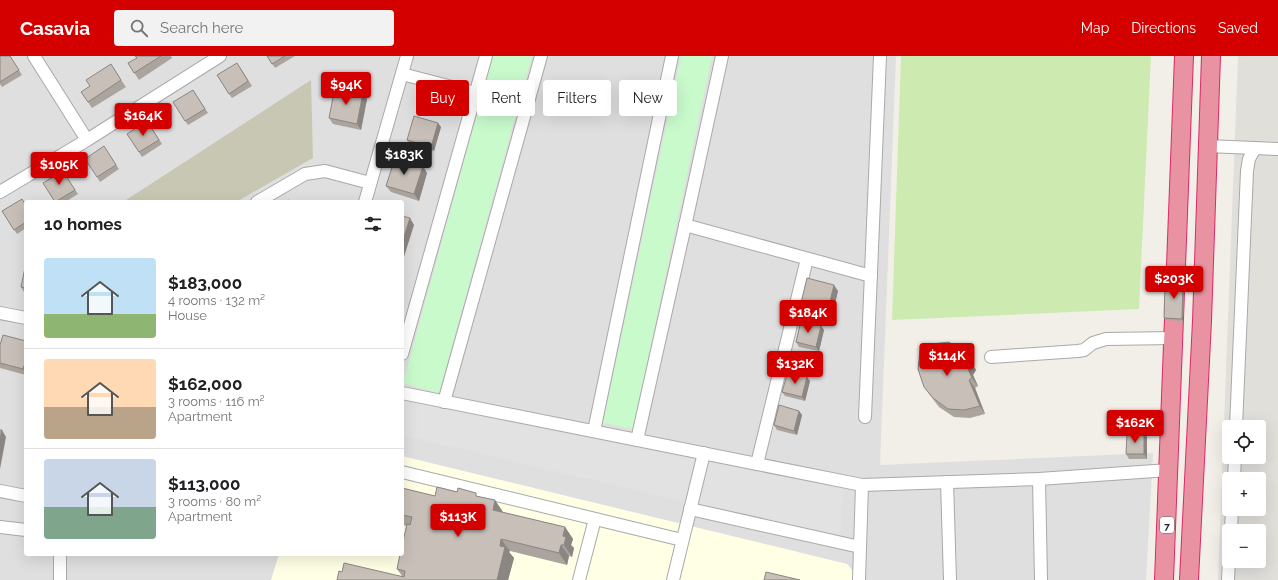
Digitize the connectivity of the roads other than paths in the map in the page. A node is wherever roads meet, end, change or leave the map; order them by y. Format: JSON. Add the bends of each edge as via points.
{"nodes":[{"id":1,"x":34,"y":56,"type":"edge"},
{"id":2,"x":220,"y":56,"type":"edge"},
{"id":3,"x":408,"y":56,"type":"edge"},
{"id":4,"x":486,"y":56,"type":"edge"},
{"id":5,"x":541,"y":56,"type":"edge"},
{"id":6,"x":672,"y":56,"type":"edge"},
{"id":7,"x":722,"y":56,"type":"edge"},
{"id":8,"x":880,"y":56,"type":"edge"},
{"id":9,"x":1184,"y":56,"type":"edge"},
{"id":10,"x":1211,"y":56,"type":"edge"},
{"id":11,"x":402,"y":74,"type":"junction"},
{"id":12,"x":475,"y":94,"type":"junction"},
{"id":13,"x":87,"y":140,"type":"junction"},
{"id":14,"x":1207,"y":146,"type":"junction"},
{"id":15,"x":1255,"y":148,"type":"junction"},
{"id":16,"x":1278,"y":149,"type":"edge"},
{"id":17,"x":370,"y":183,"type":"junction"},
{"id":18,"x":0,"y":192,"type":"edge"},
{"id":19,"x":260,"y":200,"type":"edge"},
{"id":20,"x":366,"y":200,"type":"edge"},
{"id":21,"x":685,"y":226,"type":"junction"},
{"id":22,"x":807,"y":259,"type":"junction"},
{"id":23,"x":871,"y":276,"type":"junction"},
{"id":24,"x":0,"y":313,"type":"edge"},
{"id":25,"x":24,"y":318,"type":"edge"},
{"id":26,"x":1174,"y":338,"type":"junction"},
{"id":27,"x":1200,"y":340,"type":"junction"},
{"id":28,"x":404,"y":347,"type":"edge"},
{"id":29,"x":991,"y":357,"type":"dead end"},
{"id":30,"x":404,"y":393,"type":"edge"},
{"id":31,"x":444,"y":402,"type":"junction"},
{"id":32,"x":865,"y":417,"type":"dead end"},
{"id":33,"x":1236,"y":420,"type":"edge"},
{"id":34,"x":594,"y":431,"type":"junction"},
{"id":35,"x":637,"y":440,"type":"junction"},
{"id":36,"x":704,"y":453,"type":"junction"},
{"id":37,"x":757,"y":464,"type":"junction"},
{"id":38,"x":1168,"y":470,"type":"junction"},
{"id":39,"x":404,"y":472,"type":"edge"},
{"id":40,"x":1194,"y":477,"type":"junction"},
{"id":41,"x":1039,"y":479,"type":"junction"},
{"id":42,"x":947,"y":482,"type":"junction"},
{"id":43,"x":862,"y":485,"type":"junction"},
{"id":44,"x":0,"y":491,"type":"edge"},
{"id":45,"x":24,"y":496,"type":"edge"},
{"id":46,"x":690,"y":509,"type":"junction"},
{"id":47,"x":595,"y":519,"type":"junction"},
{"id":48,"x":0,"y":527,"type":"edge"},
{"id":49,"x":24,"y":530,"type":"edge"},
{"id":50,"x":682,"y":540,"type":"junction"},
{"id":51,"x":860,"y":547,"type":"junction"},
{"id":52,"x":60,"y":556,"type":"edge"},
{"id":53,"x":1229,"y":568,"type":"edge"},
{"id":54,"x":60,"y":580,"type":"edge"},
{"id":55,"x":579,"y":580,"type":"edge"},
{"id":56,"x":673,"y":580,"type":"edge"},
{"id":57,"x":859,"y":580,"type":"edge"},
{"id":58,"x":950,"y":580,"type":"edge"},
{"id":59,"x":1041,"y":580,"type":"edge"},
{"id":60,"x":1164,"y":580,"type":"edge"},
{"id":61,"x":1189,"y":580,"type":"edge"},
{"id":62,"x":1228,"y":580,"type":"edge"}],
"edges":[{"from":1,"to":13,"type":"street"},
{"from":2,"to":13,"type":"street"},
{"from":3,"to":11,"type":"street"},
{"from":4,"to":12,"type":"street"},
{"from":5,"to":31,"type":"street"},
{"from":6,"to":34,"type":"street"},
{"from":7,"to":21,"type":"street"},
{"from":8,"to":23,"type":"street"},
{"from":9,"to":26,"type":"highway","number":"7"},
{"from":10,"to":14,"type":"highway"},
{"from":11,"to":12,"type":"street"},
{"from":11,"to":17,"type":"street"},
{"from":12,"to":28,"type":"street"},
{"from":13,"to":18,"type":"street"},
{"from":14,"to":15,"type":"street"},
{"from":14,"to":27,"type":"highway"},
{"from":15,"to":16,"type":"street"},
{"from":15,"to":33,"type":"street","via":[[1249,159],[1247,171]]},
{"from":17,"to":19,"type":"street","via":[[324,171],[317,172],[305,174]]},
{"from":17,"to":20,"type":"street"},
{"from":21,"to":22,"type":"street"},
{"from":21,"to":35,"type":"street"},
{"from":22,"to":23,"type":"street"},
{"from":22,"to":37,"type":"street"},
{"from":23,"to":32,"type":"street"},
{"from":24,"to":25,"type":"street"},
{"from":26,"to":27,"type":"highway"},
{"from":26,"to":29,"type":"street","via":[[1106,339],[1078,351]]},
{"from":26,"to":38,"type":"highway","number":"7"},
{"from":27,"to":40,"type":"highway"},
{"from":30,"to":31,"type":"street"},
{"from":31,"to":34,"type":"street"},
{"from":34,"to":35,"type":"street"},
{"from":35,"to":36,"type":"street"},
{"from":36,"to":37,"type":"street"},
{"from":36,"to":46,"type":"street"},
{"from":37,"to":43,"type":"street"},
{"from":38,"to":40,"type":"highway"},
{"from":38,"to":41,"type":"street"},
{"from":38,"to":60,"type":"highway","number":"7"},
{"from":39,"to":47,"type":"street"},
{"from":40,"to":61,"type":"highway"},
{"from":41,"to":42,"type":"street"},
{"from":41,"to":59,"type":"street"},
{"from":42,"to":43,"type":"street"},
{"from":42,"to":58,"type":"street"},
{"from":43,"to":51,"type":"street"},
{"from":44,"to":45,"type":"street"},
{"from":46,"to":50,"type":"street"},
{"from":46,"to":51,"type":"street"},
{"from":47,"to":50,"type":"street"},
{"from":47,"to":55,"type":"street"},
{"from":48,"to":49,"type":"street"},
{"from":50,"to":56,"type":"street"},
{"from":51,"to":57,"type":"street"},
{"from":52,"to":54,"type":"street"},
{"from":53,"to":62,"type":"street"}]}
